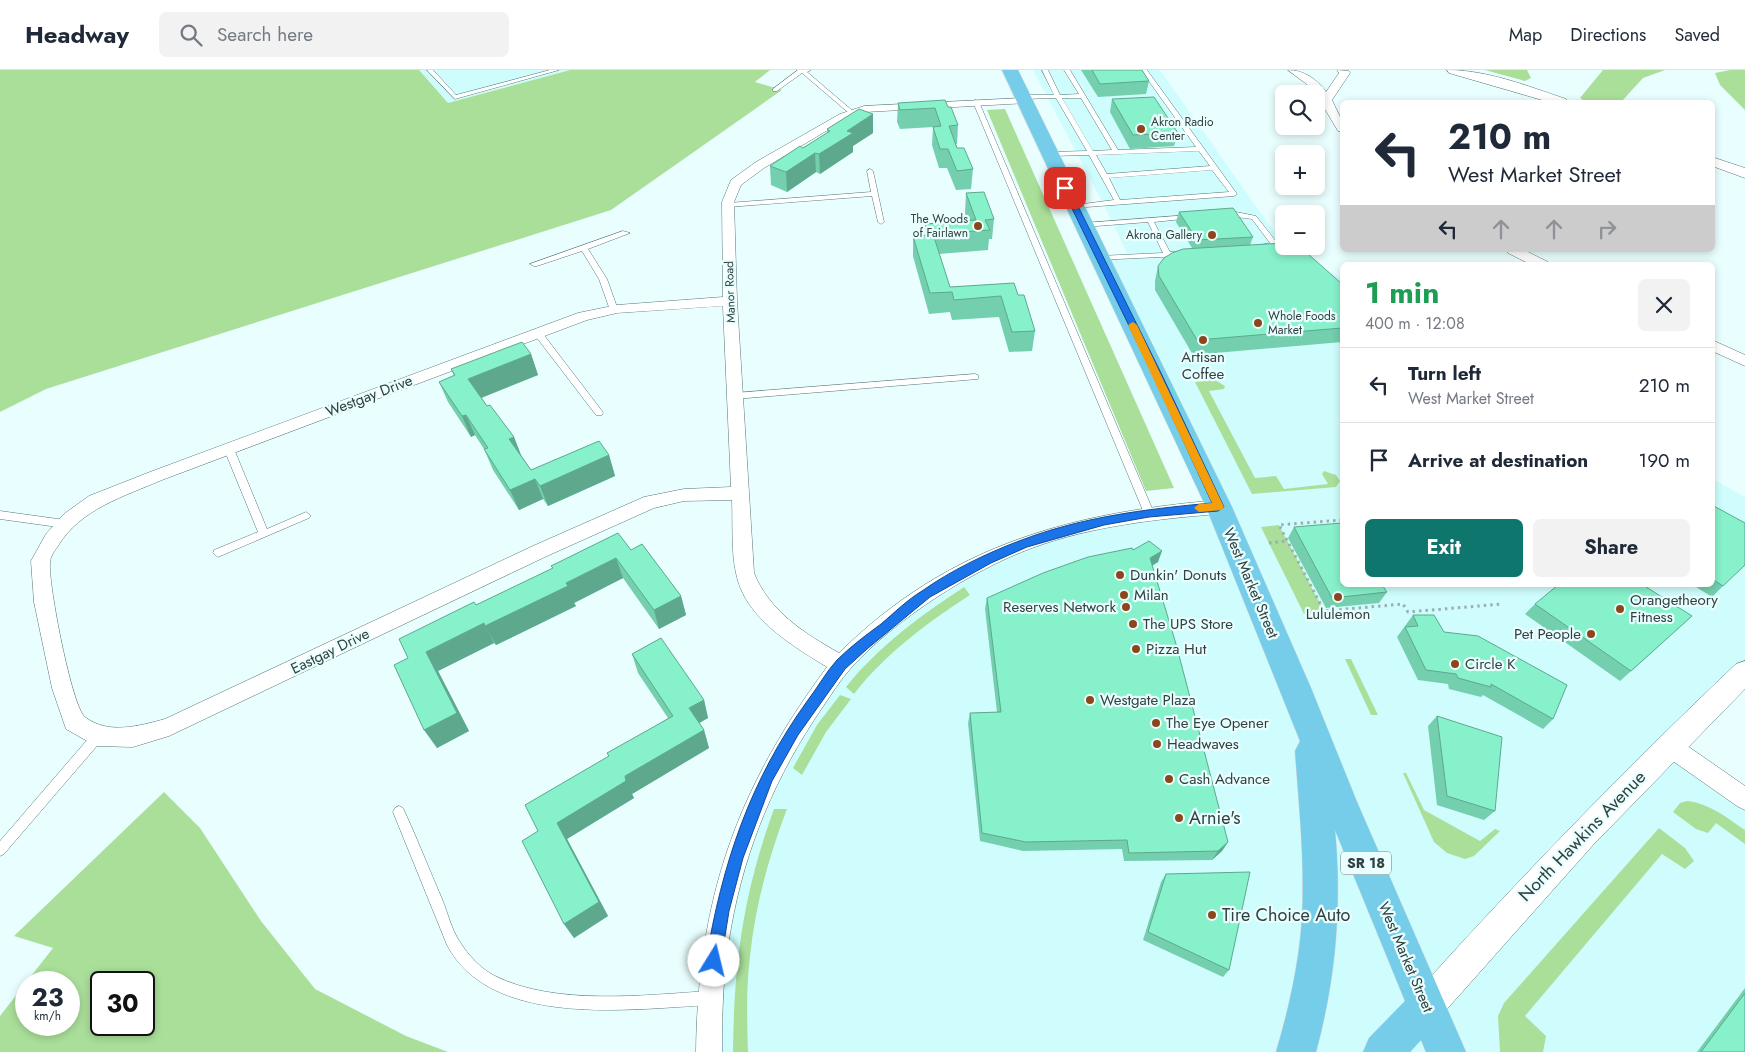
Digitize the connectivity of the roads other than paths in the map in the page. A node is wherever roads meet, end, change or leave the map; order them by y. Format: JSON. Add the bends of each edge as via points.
{"nodes":[{"id":1,"x":430,"y":70,"type":"edge"},
{"id":2,"x":556,"y":70,"type":"edge"},
{"id":3,"x":802,"y":70,"type":"edge"},
{"id":4,"x":808,"y":70,"type":"edge"},
{"id":5,"x":1010,"y":70,"type":"edge"},
{"id":6,"x":1045,"y":70,"type":"edge"},
{"id":7,"x":1067,"y":70,"type":"edge"},
{"id":8,"x":1144,"y":70,"type":"edge"},
{"id":9,"x":1293,"y":70,"type":"edge"},
{"id":10,"x":1342,"y":70,"type":"edge"},
{"id":11,"x":1454,"y":70,"type":"edge"},
{"id":12,"x":775,"y":90,"type":"dead end"},
{"id":13,"x":1058,"y":96,"type":"junction"},
{"id":14,"x":1081,"y":96,"type":"junction"},
{"id":15,"x":1022,"y":99,"type":"junction"},
{"id":16,"x":1326,"y":100,"type":"junction"},
{"id":17,"x":1555,"y":100,"type":"edge"},
{"id":18,"x":976,"y":102,"type":"junction"},
{"id":19,"x":852,"y":113,"type":"junction"},
{"id":20,"x":1340,"y":126,"type":"edge"},
{"id":21,"x":1201,"y":149,"type":"junction"},
{"id":22,"x":1116,"y":152,"type":"junction"},
{"id":23,"x":1090,"y":153,"type":"junction"},
{"id":24,"x":1050,"y":154,"type":"junction"},
{"id":25,"x":1715,"y":162,"type":"edge"},
{"id":26,"x":1214,"y":168,"type":"junction"},
{"id":27,"x":870,"y":171,"type":"dead end"},
{"id":28,"x":1745,"y":173,"type":"edge"},
{"id":29,"x":1105,"y":176,"type":"junction"},
{"id":30,"x":874,"y":194,"type":"junction"},
{"id":31,"x":1118,"y":202,"type":"junction"},
{"id":32,"x":728,"y":205,"type":"junction"},
{"id":33,"x":1075,"y":207,"type":"junction"},
{"id":34,"x":1217,"y":215,"type":"edge"},
{"id":35,"x":1198,"y":216,"type":"edge"},
{"id":36,"x":1150,"y":220,"type":"junction"},
{"id":37,"x":881,"y":222,"type":"dead end"},
{"id":38,"x":1084,"y":225,"type":"junction"},
{"id":39,"x":626,"y":233,"type":"dead end"},
{"id":40,"x":584,"y":248,"type":"junction"},
{"id":41,"x":1259,"y":248,"type":"edge"},
{"id":42,"x":1517,"y":252,"type":"edge"},
{"id":43,"x":1186,"y":254,"type":"edge"},
{"id":44,"x":1168,"y":255,"type":"junction"},
{"id":45,"x":1099,"y":258,"type":"junction"},
{"id":46,"x":1538,"y":262,"type":"edge"},
{"id":47,"x":534,"y":264,"type":"dead end"},
{"id":48,"x":730,"y":301,"type":"junction"},
{"id":49,"x":614,"y":310,"type":"junction"},
{"id":50,"x":537,"y":332,"type":"junction"},
{"id":51,"x":1715,"y":346,"type":"edge"},
{"id":52,"x":1745,"y":361,"type":"edge"},
{"id":53,"x":975,"y":377,"type":"dead end"},
{"id":54,"x":735,"y":396,"type":"junction"},
{"id":55,"x":599,"y":413,"type":"dead end"},
{"id":56,"x":229,"y":449,"type":"junction"},
{"id":57,"x":740,"y":493,"type":"junction"},
{"id":58,"x":1218,"y":507,"type":"junction"},
{"id":59,"x":1149,"y":513,"type":"junction"},
{"id":60,"x":0,"y":515,"type":"edge"},
{"id":61,"x":306,"y":516,"type":"dead end"},
{"id":62,"x":65,"y":524,"type":"junction"},
{"id":63,"x":264,"y":534,"type":"junction"},
{"id":64,"x":218,"y":553,"type":"dead end"},
{"id":65,"x":40,"y":561,"type":"joint"},
{"id":66,"x":841,"y":665,"type":"junction"},
{"id":67,"x":1745,"y":672,"type":"edge"},
{"id":68,"x":1308,"y":719,"type":"junction"},
{"id":69,"x":98,"y":736,"type":"junction"},
{"id":70,"x":1668,"y":745,"type":"junction"},
{"id":71,"x":1745,"y":799,"type":"edge"},
{"id":72,"x":399,"y":812,"type":"dead end"},
{"id":73,"x":0,"y":850,"type":"edge"},
{"id":74,"x":710,"y":998,"type":"junction"},
{"id":75,"x":1427,"y":1006,"type":"junction"},
{"id":76,"x":709,"y":1052,"type":"edge"},
{"id":77,"x":1296,"y":1052,"type":"edge"},
{"id":78,"x":1383,"y":1052,"type":"edge"},
{"id":79,"x":1446,"y":1052,"type":"edge"}],
"edges":[{"from":1,"to":2,"type":"lane","via":[[456,97]]},
{"from":3,"to":4,"type":"lane"},
{"from":3,"to":12,"type":"lane"},
{"from":3,"to":19,"type":"lane"},
{"from":5,"to":15,"type":"main road","name":"West Market Street","number":"SR 18"},
{"from":6,"to":13,"type":"lane"},
{"from":7,"to":14,"type":"lane"},
{"from":8,"to":21,"type":"lane"},
{"from":9,"to":16,"type":"street","via":[[1317,88]]},
{"from":10,"to":16,"type":"street","via":[[1344,73]]},
{"from":11,"to":17,"type":"street"},
{"from":13,"to":14,"type":"lane"},
{"from":13,"to":15,"type":"lane"},
{"from":13,"to":23,"type":"lane"},
{"from":14,"to":22,"type":"lane"},
{"from":15,"to":18,"type":"street","name":"Manor Road"},
{"from":15,"to":24,"type":"main road","name":"West Market Street","number":"SR 18"},
{"from":16,"to":20,"type":"street"},
{"from":18,"to":19,"type":"street","name":"Manor Road","via":[[864,109]]},
{"from":18,"to":59,"type":"lane"},
{"from":19,"to":32,"type":"street","name":"Manor Road","via":[[760,165],[735,183]]},
{"from":21,"to":22,"type":"lane"},
{"from":21,"to":26,"type":"lane"},
{"from":22,"to":23,"type":"lane"},
{"from":23,"to":24,"type":"lane"},
{"from":23,"to":29,"type":"lane"},
{"from":24,"to":33,"type":"main road","name":"West Market Street","number":"SR 18"},
{"from":25,"to":28,"type":"street"},
{"from":26,"to":29,"type":"lane"},
{"from":26,"to":31,"type":"lane","via":[[1234,194]]},
{"from":27,"to":30,"type":"lane"},
{"from":29,"to":31,"type":"lane"},
{"from":30,"to":32,"type":"lane"},
{"from":30,"to":37,"type":"lane"},
{"from":31,"to":33,"type":"lane"},
{"from":32,"to":48,"type":"street","name":"Manor Road"},
{"from":33,"to":38,"type":"main road","name":"West Market Street","number":"SR 18"},
{"from":34,"to":41,"type":"lane","via":[[1236,214],[1254,218],[1274,244]]},
{"from":35,"to":36,"type":"lane"},
{"from":36,"to":38,"type":"lane"},
{"from":36,"to":44,"type":"lane"},
{"from":38,"to":45,"type":"main road","name":"West Market Street","number":"SR 18"},
{"from":39,"to":40,"type":"lane"},
{"from":40,"to":47,"type":"lane"},
{"from":40,"to":49,"type":"lane","via":[[603,279]]},
{"from":42,"to":46,"type":"street"},
{"from":43,"to":44,"type":"lane"},
{"from":44,"to":45,"type":"lane"},
{"from":45,"to":58,"type":"main road","name":"West Market Street","number":"SR 18"},
{"from":48,"to":49,"type":"street","name":"Westgay Drive"},
{"from":48,"to":54,"type":"street","name":"Manor Road"},
{"from":49,"to":50,"type":"street","name":"Westgay Drive","via":[[583,316]]},
{"from":50,"to":55,"type":"lane"},
{"from":50,"to":56,"type":"street","name":"Westgay Drive"},
{"from":51,"to":52,"type":"street"},
{"from":53,"to":54,"type":"lane"},
{"from":54,"to":57,"type":"street","name":"Manor Road"},
{"from":56,"to":62,"type":"street","name":"Westgay Drive","via":[[95,501]]},
{"from":56,"to":63,"type":"lane"},
{"from":57,"to":66,"type":"street","name":"Manor Road","via":[[745,573],[749,587],[772,618],[798,640]]},
{"from":57,"to":69,"type":"street","name":"Eastgay Drive","via":[[684,496],[650,502],[169,727],[133,737]]},
{"from":58,"to":59,"type":"street"},
{"from":58,"to":68,"type":"main road","name":"West Market Street","number":"SR 18"},
{"from":59,"to":66,"type":"street","via":[[1052,534],[987,560],[926,594]]},
{"from":60,"to":62,"type":"lane"},
{"from":61,"to":63,"type":"lane"},
{"from":62,"to":65,"type":"street","name":"Westgay Drive","via":[[52,538]]},
{"from":63,"to":64,"type":"lane"},
{"from":65,"to":69,"type":"street","name":"Eastgay Drive","via":[[44,602],[62,688],[74,722]]},
{"from":66,"to":74,"type":"street","via":[[793,731],[766,778],[751,814],[722,911]]},
{"from":67,"to":70,"type":"street","name":"North Hawkins Avenue"},
{"from":68,"to":75,"type":"main road","name":"West Market Street","number":"SR 18"},
{"from":68,"to":77,"type":"main road","via":[[1320,859],[1320,919],[1309,1007]]},
{"from":69,"to":73,"type":"lane"},
{"from":70,"to":71,"type":"street"},
{"from":70,"to":75,"type":"street","name":"North Hawkins Avenue","via":[[1500,922]]},
{"from":72,"to":74,"type":"lane","via":[[454,945],[488,979],[537,996],[582,1001]]},
{"from":74,"to":76,"type":"street"},
{"from":75,"to":78,"type":"main road"},
{"from":75,"to":79,"type":"main road","name":"West Market Street","number":"SR 18"}]}
